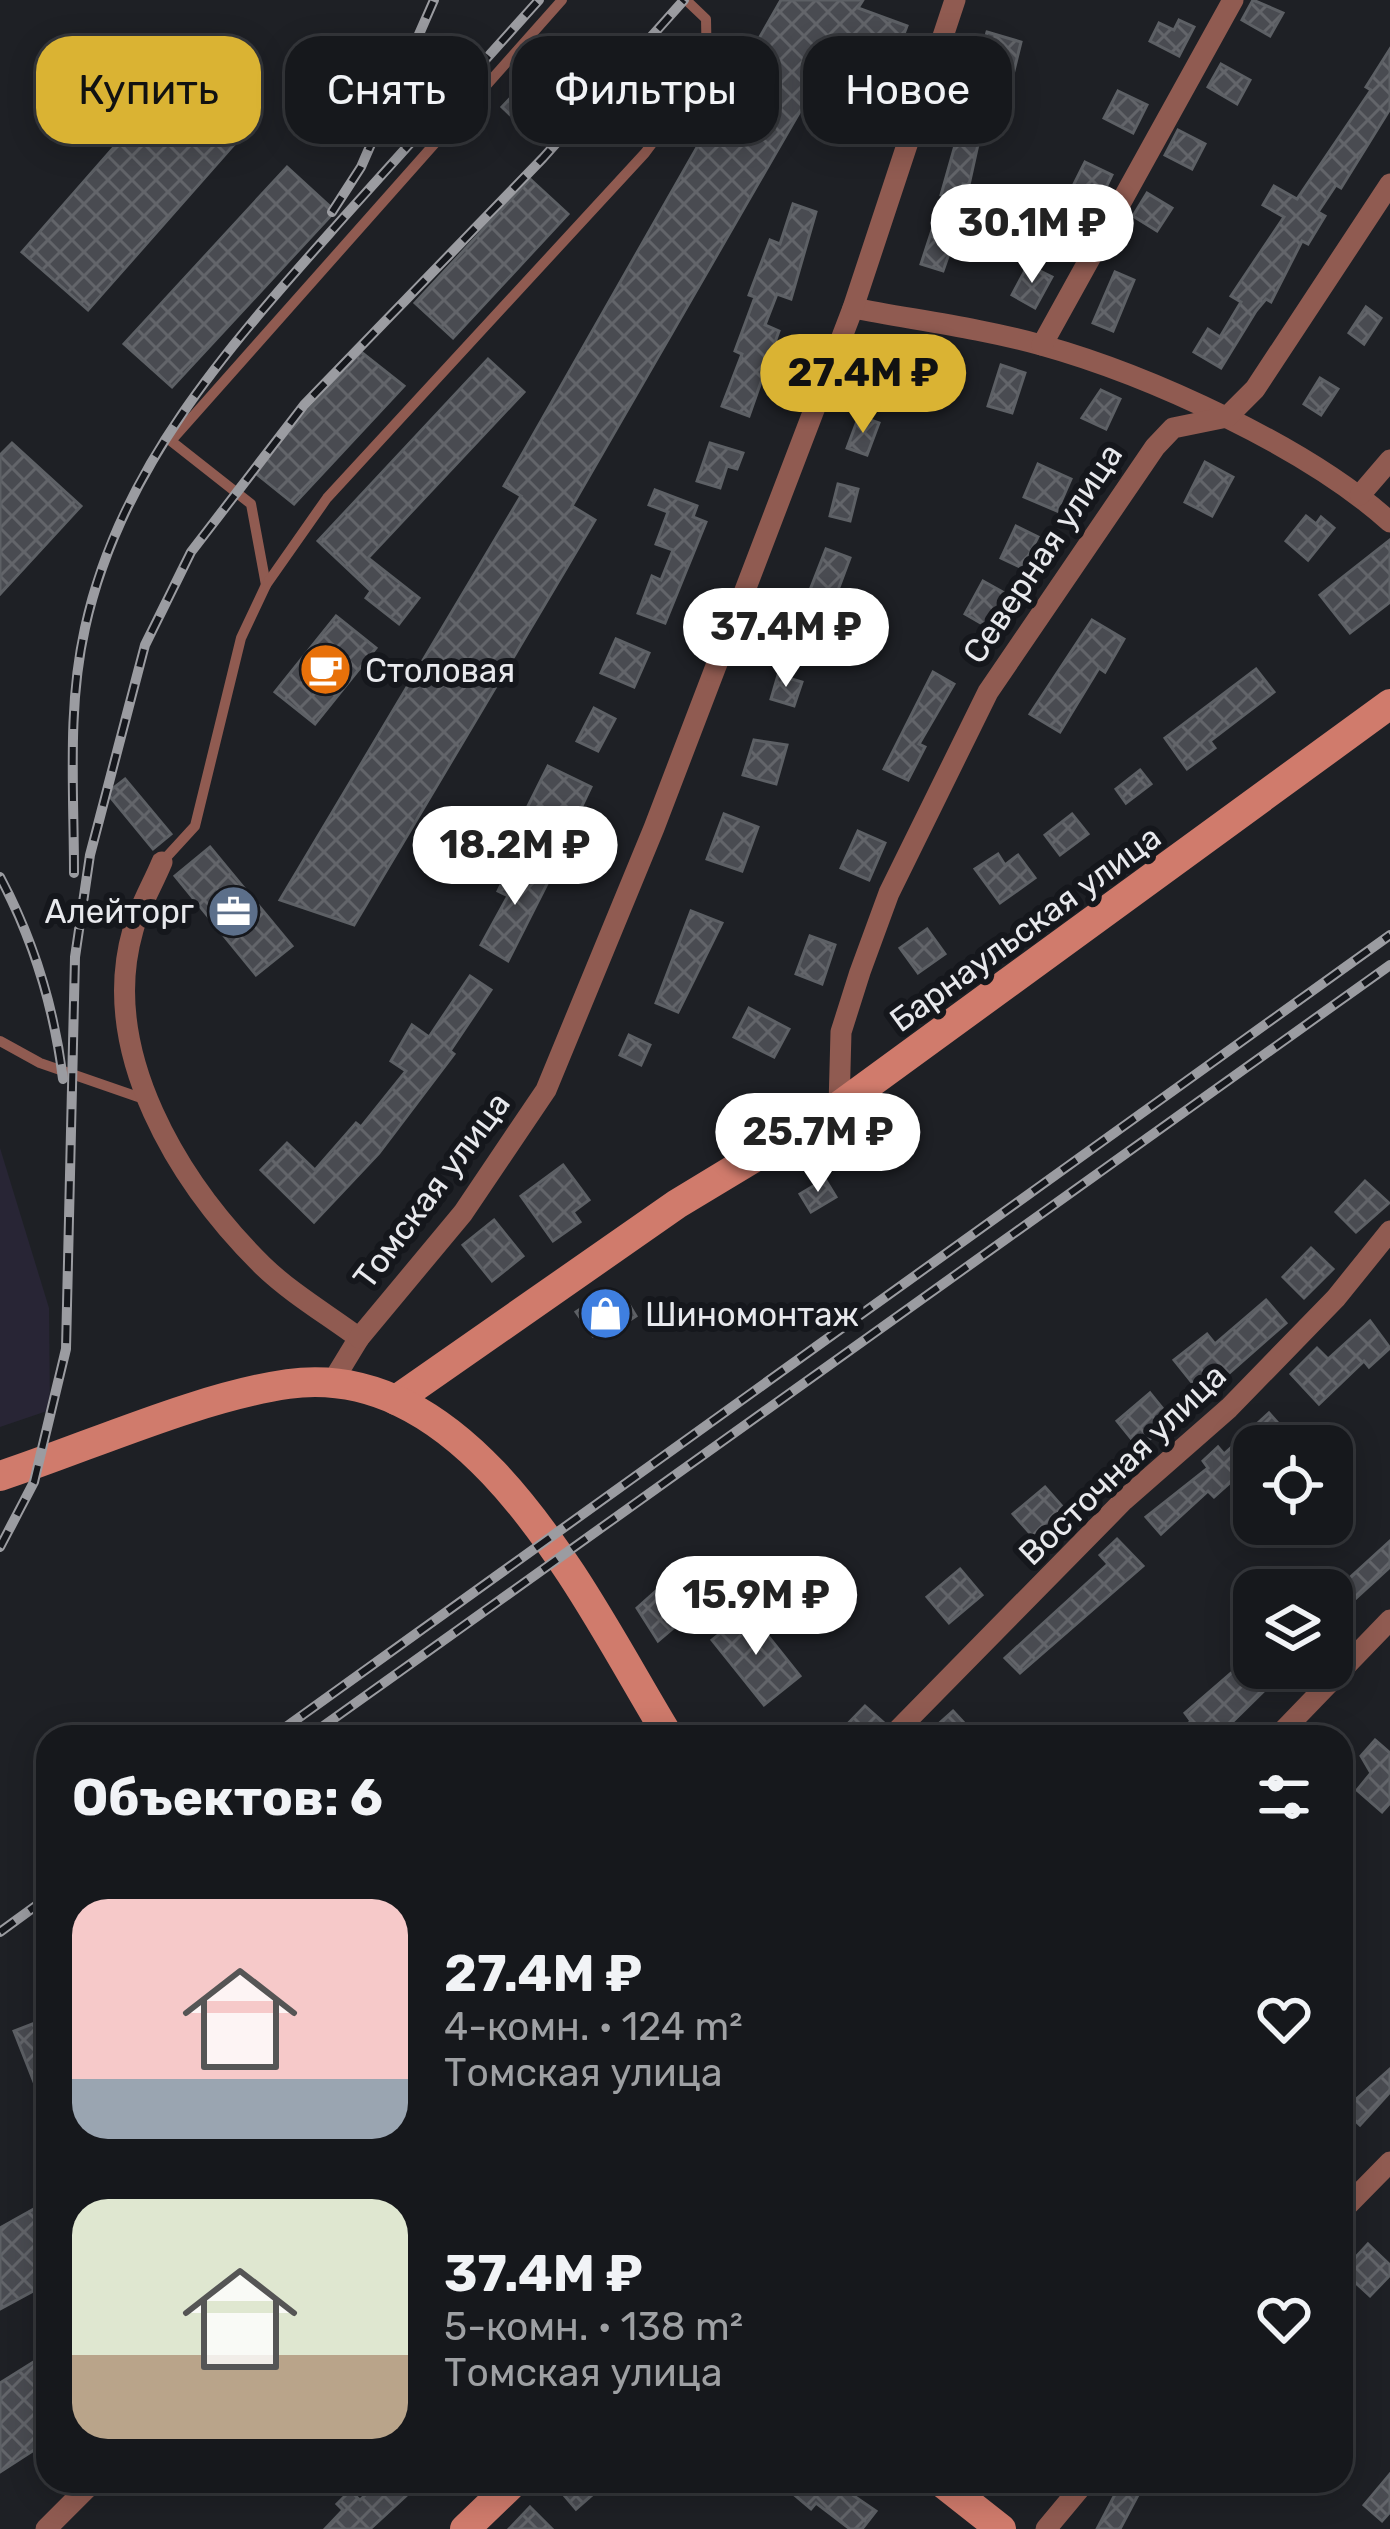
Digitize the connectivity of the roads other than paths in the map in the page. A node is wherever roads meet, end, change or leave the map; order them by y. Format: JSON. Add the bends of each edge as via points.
{"nodes":[{"id":1,"x":562,"y":0,"type":"edge"},
{"id":2,"x":686,"y":0,"type":"edge"},
{"id":3,"x":955,"y":0,"type":"edge"},
{"id":4,"x":1233,"y":0,"type":"edge"},
{"id":5,"x":1390,"y":184,"type":"edge"},
{"id":6,"x":853,"y":308,"type":"junction"},
{"id":7,"x":1042,"y":345,"type":"junction"},
{"id":8,"x":1228,"y":417,"type":"junction"},
{"id":9,"x":1390,"y":460,"type":"edge"},
{"id":10,"x":1360,"y":495,"type":"junction"},
{"id":11,"x":1390,"y":522,"type":"edge"},
{"id":12,"x":266,"y":585,"type":"junction"},
{"id":13,"x":1390,"y":704,"type":"edge"},
{"id":14,"x":162,"y":862,"type":"joint"},
{"id":15,"x":0,"y":1041,"type":"edge"},
{"id":16,"x":144,"y":1099,"type":"junction"},
{"id":17,"x":839,"y":1106,"type":"junction"},
{"id":18,"x":1390,"y":1231,"type":"edge"},
{"id":19,"x":358,"y":1338,"type":"junction"},
{"id":20,"x":331,"y":1384,"type":"junction"},
{"id":21,"x":396,"y":1400,"type":"junction"},
{"id":22,"x":0,"y":1476,"type":"edge"},
{"id":23,"x":1390,"y":1620,"type":"edge"},
{"id":24,"x":662,"y":1725,"type":"edge"},
{"id":25,"x":903,"y":1725,"type":"edge"},
{"id":26,"x":1289,"y":1725,"type":"edge"},
{"id":27,"x":1390,"y":2162,"type":"edge"},
{"id":28,"x":1353,"y":2200,"type":"edge"},
{"id":29,"x":82,"y":2493,"type":"edge"},
{"id":30,"x":502,"y":2493,"type":"edge"},
{"id":31,"x":955,"y":2493,"type":"edge"},
{"id":32,"x":1076,"y":2493,"type":"edge"},
{"id":33,"x":46,"y":2529,"type":"edge"},
{"id":34,"x":465,"y":2529,"type":"edge"},
{"id":35,"x":1001,"y":2529,"type":"edge"},
{"id":36,"x":1046,"y":2529,"type":"edge"}],
"edges":[{"from":1,"to":12,"type":"lane","via":[[171,441],[251,504]]},
{"from":2,"to":12,"type":"lane","via":[[706,19],[707,70],[566,242],[327,498]]},
{"from":3,"to":6,"type":"street","name":"Томская улица"},
{"from":4,"to":7,"type":"street"},
{"from":5,"to":8,"type":"street","via":[[1255,389]]},
{"from":6,"to":7,"type":"street"},
{"from":6,"to":19,"type":"street","name":"Томская улица","via":[[546,1090],[463,1214]]},
{"from":7,"to":8,"type":"street"},
{"from":8,"to":10,"type":"street"},
{"from":8,"to":17,"type":"street","name":"Северная улица","via":[[1173,428],[1155,447],[988,692],[889,893],[860,972],[842,1032]]},
{"from":9,"to":10,"type":"street"},
{"from":10,"to":11,"type":"street"},
{"from":12,"to":14,"type":"lane","via":[[241,638],[195,826]]},
{"from":13,"to":17,"type":"street","name":"Барнаульская улица"},
{"from":14,"to":16,"type":"street","via":[[132,932],[126,1027]]},
{"from":15,"to":16,"type":"lane"},
{"from":16,"to":19,"type":"street","via":[[210,1204],[265,1267]]},
{"from":17,"to":21,"type":"street","name":"Барнаульская улица","via":[[677,1204]]},
{"from":18,"to":25,"type":"street","name":"Восточная улица","via":[[1229,1408],[1124,1500]]},
{"from":19,"to":20,"type":"street","name":"Томская улица"},
{"from":20,"to":21,"type":"street"},
{"from":20,"to":22,"type":"street","via":[[246,1394]]},
{"from":21,"to":24,"type":"street","via":[[486,1463],[549,1538]]},
{"from":23,"to":26,"type":"street"},
{"from":27,"to":28,"type":"street"},
{"from":29,"to":33,"type":"street"},
{"from":30,"to":34,"type":"street"},
{"from":31,"to":35,"type":"street"},
{"from":32,"to":36,"type":"street"}]}
